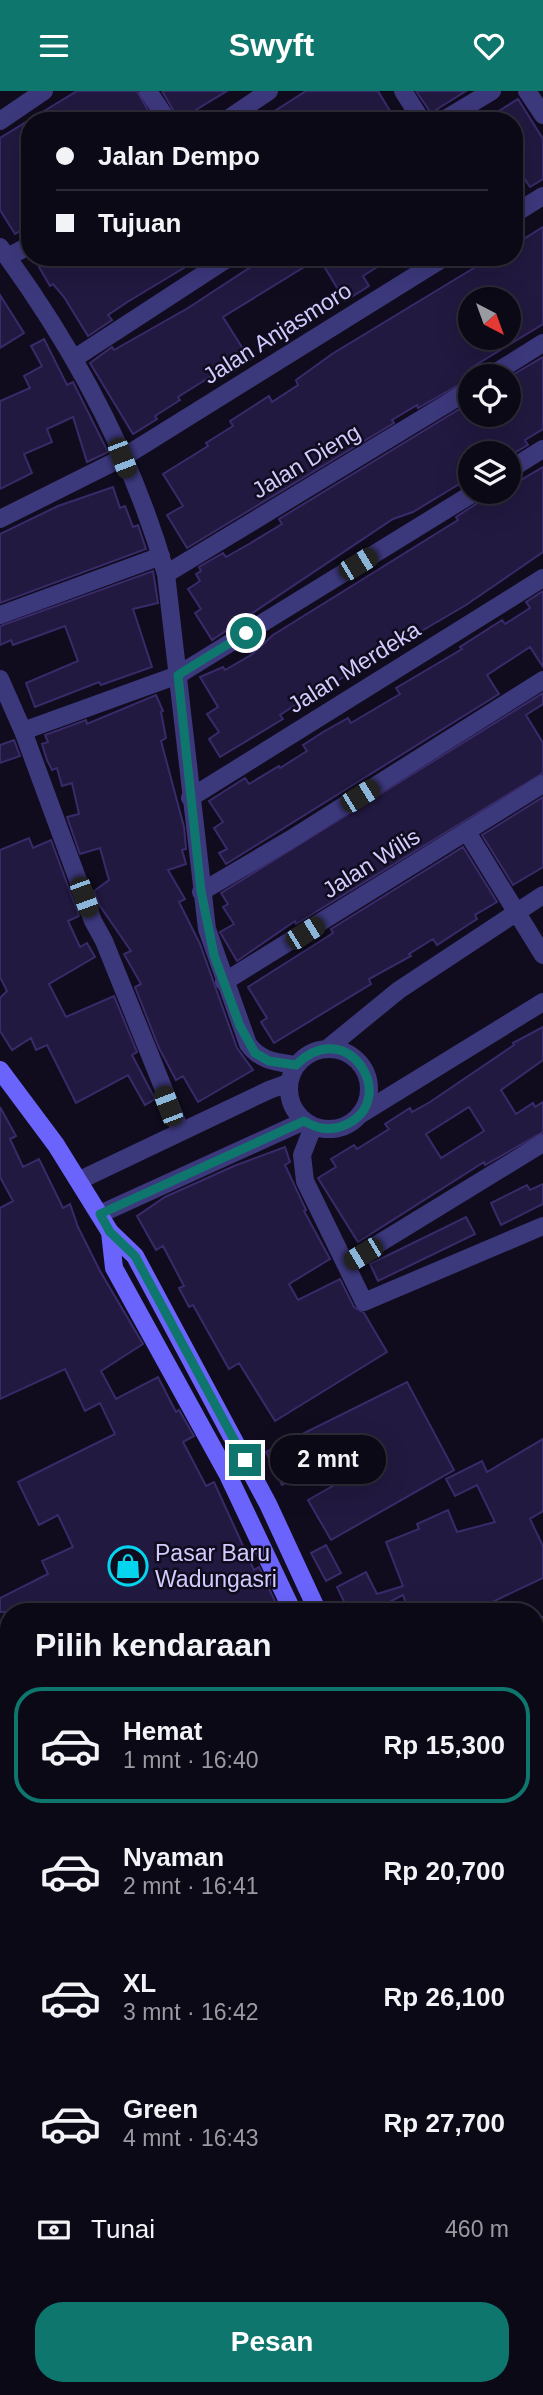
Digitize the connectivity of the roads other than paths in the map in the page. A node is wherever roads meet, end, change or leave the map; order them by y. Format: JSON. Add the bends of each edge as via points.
{"nodes":[{"id":1,"x":44,"y":91,"type":"edge"},
{"id":2,"x":149,"y":91,"type":"edge"},
{"id":3,"x":269,"y":91,"type":"edge"},
{"id":4,"x":403,"y":91,"type":"edge"},
{"id":5,"x":492,"y":91,"type":"edge"},
{"id":6,"x":527,"y":91,"type":"edge"},
{"id":7,"x":162,"y":112,"type":"edge"},
{"id":8,"x":238,"y":112,"type":"edge"},
{"id":9,"x":416,"y":112,"type":"edge"},
{"id":10,"x":457,"y":112,"type":"edge"},
{"id":11,"x":543,"y":115,"type":"edge"},
{"id":12,"x":0,"y":121,"type":"edge"},
{"id":13,"x":543,"y":196,"type":"edge"},
{"id":14,"x":523,"y":208,"type":"edge"},
{"id":15,"x":4,"y":252,"type":"edge"},
{"id":16,"x":216,"y":266,"type":"edge"},
{"id":17,"x":431,"y":266,"type":"edge"},
{"id":18,"x":543,"y":343,"type":"edge"},
{"id":19,"x":75,"y":358,"type":"junction"},
{"id":20,"x":509,"y":364,"type":"edge"},
{"id":21,"x":458,"y":397,"type":"edge"},
{"id":22,"x":543,"y":449,"type":"edge"},
{"id":23,"x":129,"y":454,"type":"junction"},
{"id":24,"x":521,"y":463,"type":"edge"},
{"id":25,"x":458,"y":502,"type":"edge"},
{"id":26,"x":0,"y":519,"type":"edge"},
{"id":27,"x":161,"y":557,"type":"junction"},
{"id":28,"x":166,"y":574,"type":"junction"},
{"id":29,"x":543,"y":578,"type":"edge"},
{"id":30,"x":0,"y":615,"type":"edge"},
{"id":31,"x":178,"y":675,"type":"junction"},
{"id":32,"x":0,"y":679,"type":"edge"},
{"id":33,"x":543,"y":680,"type":"edge"},
{"id":34,"x":23,"y":731,"type":"junction"},
{"id":35,"x":543,"y":784,"type":"edge"},
{"id":36,"x":190,"y":798,"type":"junction"},
{"id":37,"x":467,"y":832,"type":"junction"},
{"id":38,"x":201,"y":891,"type":"junction"},
{"id":39,"x":543,"y":895,"type":"edge"},
{"id":40,"x":516,"y":912,"type":"junction"},
{"id":41,"x":543,"y":955,"type":"edge"},
{"id":42,"x":224,"y":982,"type":"junction"},
{"id":43,"x":543,"y":1002,"type":"edge"},
{"id":44,"x":328,"y":1048,"type":"junction"},
{"id":45,"x":296,"y":1065,"type":"junction"},
{"id":46,"x":0,"y":1070,"type":"edge"},
{"id":47,"x":288,"y":1083,"type":"junction"},
{"id":48,"x":360,"y":1114,"type":"junction"},
{"id":49,"x":308,"y":1124,"type":"junction"},
{"id":50,"x":181,"y":1132,"type":"junction"},
{"id":51,"x":543,"y":1143,"type":"edge"},
{"id":52,"x":80,"y":1180,"type":"junction"},
{"id":53,"x":100,"y":1214,"type":"junction"},
{"id":54,"x":543,"y":1226,"type":"edge"},
{"id":55,"x":110,"y":1232,"type":"junction"},
{"id":56,"x":347,"y":1263,"type":"junction"},
{"id":57,"x":289,"y":1603,"type":"edge"},
{"id":58,"x":314,"y":1603,"type":"edge"}],
"edges":[{"from":1,"to":12,"type":"street"},
{"from":2,"to":7,"type":"street"},
{"from":3,"to":8,"type":"street"},
{"from":4,"to":9,"type":"street"},
{"from":5,"to":10,"type":"street"},
{"from":6,"to":11,"type":"street"},
{"from":13,"to":14,"type":"street"},
{"from":15,"to":19,"type":"street"},
{"from":16,"to":19,"type":"street"},
{"from":17,"to":23,"type":"street","name":"Jalan Anjasmoro"},
{"from":18,"to":20,"type":"street"},
{"from":19,"to":23,"type":"street"},
{"from":21,"to":28,"type":"street","name":"Jalan Dieng"},
{"from":22,"to":24,"type":"street"},
{"from":23,"to":26,"type":"street","name":"Jalan Anjasmoro"},
{"from":23,"to":27,"type":"street"},
{"from":25,"to":31,"type":"street"},
{"from":27,"to":28,"type":"street"},
{"from":27,"to":30,"type":"street"},
{"from":28,"to":31,"type":"street"},
{"from":29,"to":36,"type":"street","name":"Jalan Merdeka"},
{"from":31,"to":34,"type":"street"},
{"from":31,"to":36,"type":"street"},
{"from":32,"to":34,"type":"street"},
{"from":33,"to":38,"type":"street"},
{"from":34,"to":50,"type":"street","via":[[93,921]]},
{"from":35,"to":37,"type":"street","name":"Jalan Wilis"},
{"from":36,"to":38,"type":"street"},
{"from":37,"to":40,"type":"street"},
{"from":37,"to":42,"type":"street","name":"Jalan Wilis"},
{"from":38,"to":42,"type":"street"},
{"from":39,"to":40,"type":"street"},
{"from":40,"to":41,"type":"street"},
{"from":40,"to":44,"type":"street","via":[[399,990]]},
{"from":42,"to":45,"type":"street","via":[[255,1053],[269,1061]]},
{"from":43,"to":48,"type":"street"},
{"from":44,"to":45,"type":"street","via":[[316,1050]]},
{"from":44,"to":48,"type":"street","via":[[341,1050],[362,1066],[369,1090]]},
{"from":45,"to":47,"type":"street"},
{"from":46,"to":52,"type":"main road"},
{"from":47,"to":49,"type":"street","via":[[294,1111]]},
{"from":47,"to":50,"type":"street"},
{"from":48,"to":49,"type":"street","via":[[339,1128]]},
{"from":49,"to":53,"type":"street"},
{"from":49,"to":56,"type":"street","via":[[302,1155],[305,1181]]},
{"from":50,"to":52,"type":"street"},
{"from":51,"to":56,"type":"street"},
{"from":52,"to":53,"type":"main road"},
{"from":53,"to":55,"type":"main road"},
{"from":54,"to":56,"type":"street","via":[[364,1302]]},
{"from":55,"to":57,"type":"main road","via":[[114,1268],[228,1475]]},
{"from":55,"to":58,"type":"main road","via":[[135,1256],[205,1382]]}]}
